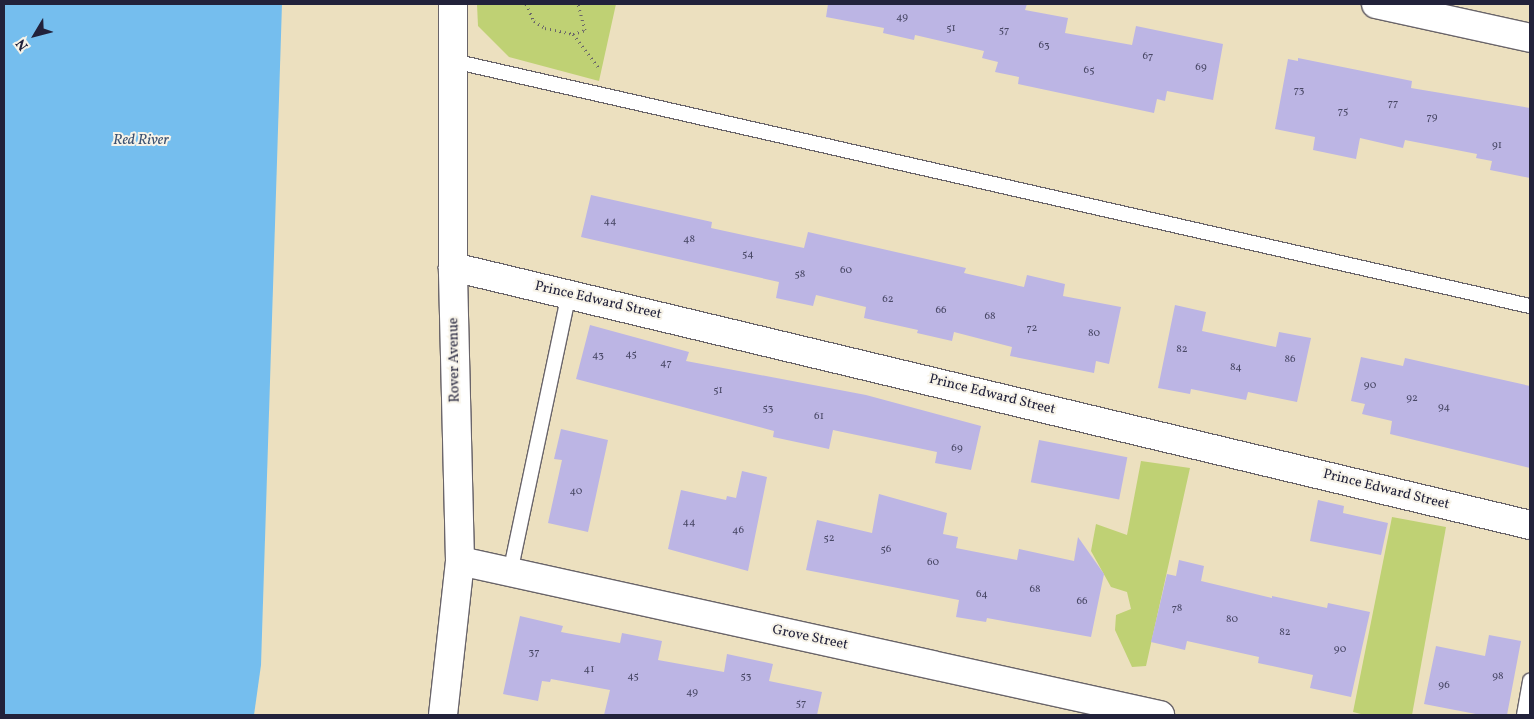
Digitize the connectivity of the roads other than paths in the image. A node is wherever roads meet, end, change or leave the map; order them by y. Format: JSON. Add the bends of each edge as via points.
{"nodes":[{"id":1,"x":453,"y":4,"type":"edge"},
{"id":2,"x":1376,"y":4,"type":"edge"},
{"id":3,"x":1530,"y":38,"type":"edge"},
{"id":4,"x":453,"y":61,"type":"junction"},
{"id":5,"x":453,"y":268,"type":"junction"},
{"id":6,"x":569,"y":293,"type":"junction"},
{"id":7,"x":1530,"y":306,"type":"edge"},
{"id":8,"x":1530,"y":525,"type":"edge"},
{"id":9,"x":460,"y":561,"type":"junction"},
{"id":10,"x":510,"y":573,"type":"junction"},
{"id":11,"x":1530,"y":681,"type":"edge"},
{"id":12,"x":443,"y":715,"type":"edge"},
{"id":13,"x":1160,"y":715,"type":"edge"},
{"id":14,"x":1524,"y":715,"type":"edge"}],
"edges":[{"from":1,"to":4,"type":"street","name":"Rover Avenue"},
{"from":2,"to":3,"type":"street"},
{"from":4,"to":5,"type":"street","name":"Rover Avenue"},
{"from":4,"to":7,"type":"lane"},
{"from":5,"to":6,"type":"street","name":"Prince Edward Street"},
{"from":5,"to":9,"type":"street","name":"Rover Avenue"},
{"from":6,"to":8,"type":"street","name":"Prince Edward Street"},
{"from":6,"to":10,"type":"lane"},
{"from":9,"to":10,"type":"street","name":"Grove Street"},
{"from":9,"to":12,"type":"street","name":"Rover Avenue"},
{"from":10,"to":13,"type":"street","name":"Grove Street"},
{"from":11,"to":14,"type":"lane"}]}
